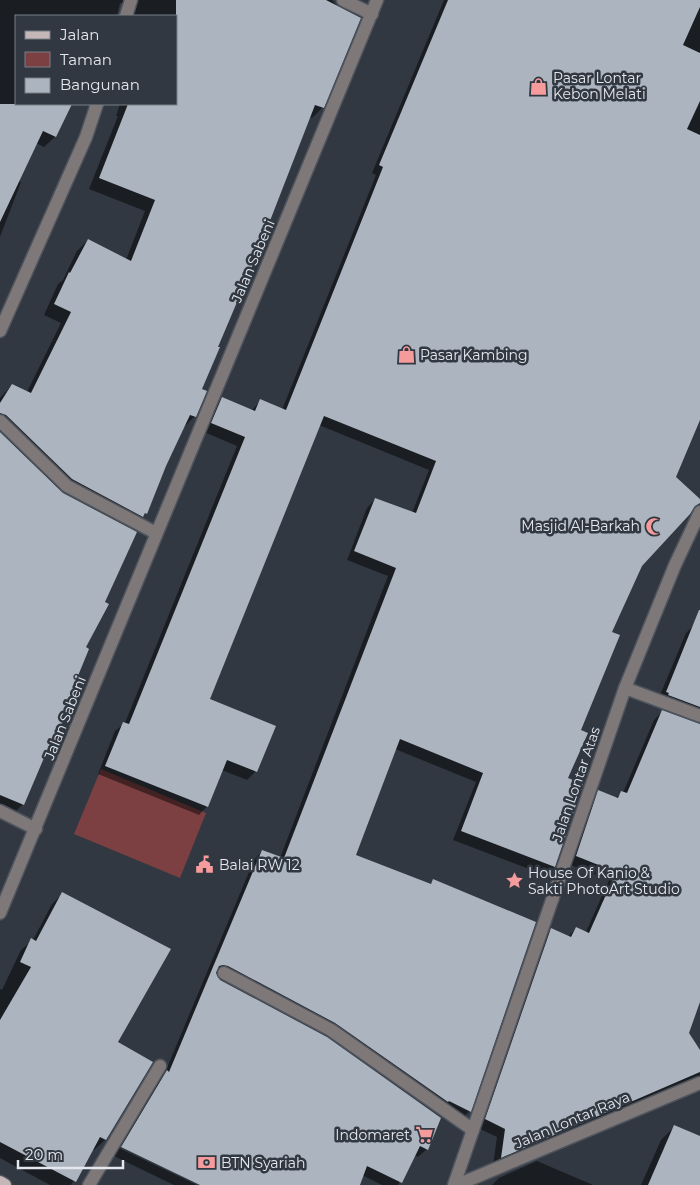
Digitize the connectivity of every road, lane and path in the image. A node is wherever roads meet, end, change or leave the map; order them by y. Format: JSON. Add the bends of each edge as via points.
{"nodes":[{"id":1,"x":131,"y":0,"type":"edge"},
{"id":2,"x":343,"y":0,"type":"edge"},
{"id":3,"x":378,"y":0,"type":"edge"},
{"id":4,"x":372,"y":14,"type":"junction"},
{"id":5,"x":126,"y":15,"type":"edge"},
{"id":6,"x":97,"y":105,"type":"edge"},
{"id":7,"x":0,"y":331,"type":"edge"},
{"id":8,"x":0,"y":421,"type":"edge"},
{"id":9,"x":700,"y":512,"type":"edge"},
{"id":10,"x":156,"y":533,"type":"junction"},
{"id":11,"x":625,"y":688,"type":"junction"},
{"id":12,"x":700,"y":716,"type":"edge"},
{"id":13,"x":0,"y":811,"type":"edge"},
{"id":14,"x":36,"y":829,"type":"junction"},
{"id":15,"x":0,"y":914,"type":"edge"},
{"id":16,"x":224,"y":973,"type":"dead end"},
{"id":17,"x":160,"y":1066,"type":"dead end"},
{"id":18,"x":700,"y":1083,"type":"edge"},
{"id":19,"x":473,"y":1130,"type":"junction"},
{"id":20,"x":0,"y":1182,"type":"edge"},
{"id":21,"x":5,"y":1185,"type":"edge"},
{"id":22,"x":89,"y":1185,"type":"edge"},
{"id":23,"x":455,"y":1185,"type":"edge"}],
"edges":[{"from":1,"to":5,"type":"street"},
{"from":2,"to":4,"type":"street"},
{"from":3,"to":4,"type":"street","name":"Jalan Sabeni"},
{"from":4,"to":10,"type":"street","name":"Jalan Sabeni"},
{"from":6,"to":7,"type":"street","via":[[86,137]]},
{"from":8,"to":10,"type":"street","via":[[67,486]]},
{"from":9,"to":11,"type":"street","name":"Jalan Lontar Atas"},
{"from":10,"to":14,"type":"street","name":"Jalan Sabeni"},
{"from":11,"to":12,"type":"street"},
{"from":11,"to":19,"type":"street","name":"Jalan Lontar Atas"},
{"from":13,"to":14,"type":"street"},
{"from":14,"to":15,"type":"street","name":"Jalan Sabeni"},
{"from":16,"to":19,"type":"street","via":[[331,1030]]},
{"from":17,"to":22,"type":"street"},
{"from":18,"to":23,"type":"street","name":"Jalan Lontar Raya"},
{"from":19,"to":23,"type":"street","name":"Jalan Lontar Atas"},
{"from":20,"to":21,"type":"main road"}]}
